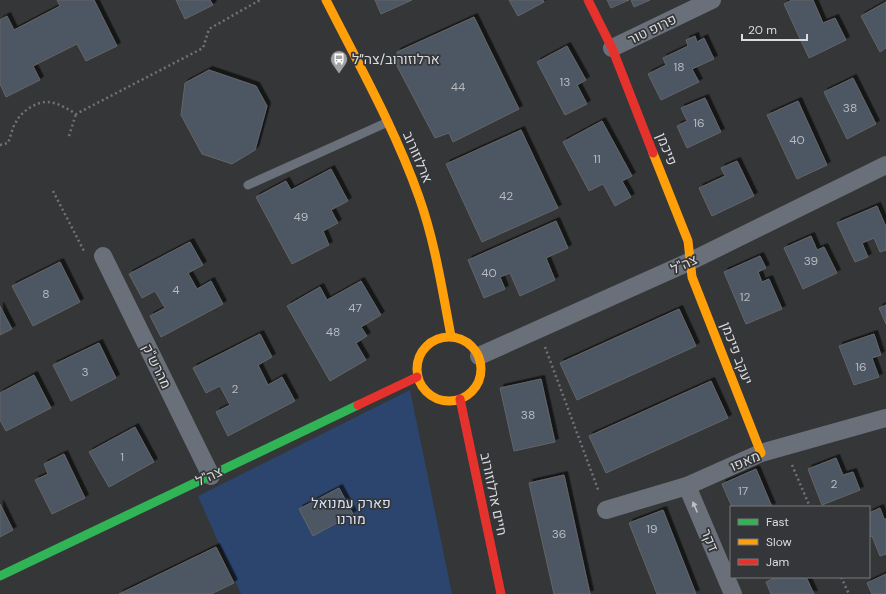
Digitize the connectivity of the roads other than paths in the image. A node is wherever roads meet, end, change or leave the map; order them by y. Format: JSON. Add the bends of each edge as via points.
{"nodes":[{"id":1,"x":326,"y":0,"type":"edge"},
{"id":2,"x":588,"y":0,"type":"edge"},
{"id":3,"x":712,"y":0,"type":"edge"},
{"id":4,"x":612,"y":48,"type":"junction"},
{"id":5,"x":388,"y":122,"type":"junction"},
{"id":6,"x":886,"y":164,"type":"edge"},
{"id":7,"x":248,"y":185,"type":"dead end"},
{"id":8,"x":103,"y":256,"type":"dead end"},
{"id":9,"x":691,"y":261,"type":"junction"},
{"id":10,"x":451,"y":336,"type":"junction"},
{"id":11,"x":479,"y":356,"type":"junction"},
{"id":12,"x":417,"y":377,"type":"junction"},
{"id":13,"x":460,"y":399,"type":"junction"},
{"id":14,"x":886,"y":418,"type":"edge"},
{"id":15,"x":761,"y":453,"type":"junction"},
{"id":16,"x":211,"y":476,"type":"junction"},
{"id":17,"x":687,"y":486,"type":"junction"},
{"id":18,"x":606,"y":510,"type":"road end"},
{"id":19,"x":0,"y":576,"type":"edge"},
{"id":20,"x":501,"y":594,"type":"edge"},
{"id":21,"x":733,"y":594,"type":"edge"}],
"edges":[{"from":1,"to":5,"type":"street","name":"ארלוזורוב"},
{"from":2,"to":4,"type":"street"},
{"from":3,"to":4,"type":"street","name":"פרופ טור"},
{"from":4,"to":9,"type":"street","name":"פיכמן","via":[[688,240]]},
{"from":5,"to":7,"type":"lane"},
{"from":5,"to":10,"type":"street","name":"ארלוזורוב","via":[[428,224]]},
{"from":6,"to":9,"type":"street","name":"צה\"ל"},
{"from":8,"to":16,"type":"street","name":"מהרש\"ק"},
{"from":9,"to":11,"type":"street","name":"צה\"ל"},
{"from":9,"to":15,"type":"street","name":"יעקב פיכמן","via":[[692,277]]},
{"from":10,"to":11,"type":"street","via":[[467,342]]},
{"from":10,"to":12,"type":"street","via":[[436,338],[424,348],[417,362]]},
{"from":11,"to":13,"type":"street","via":[[480,377],[469,394]]},
{"from":12,"to":13,"type":"street","via":[[422,387],[439,400]]},
{"from":12,"to":16,"type":"street","name":"צה\"ל"},
{"from":13,"to":20,"type":"street","name":"חיים ארלוזורוב"},
{"from":14,"to":15,"type":"street","name":"מאפו"},
{"from":15,"to":17,"type":"street","name":"מאפו"},
{"from":16,"to":19,"type":"street","name":"צה\"ל"},
{"from":17,"to":18,"type":"street","name":"מאפו"},
{"from":21,"to":17,"type":"street","name":"דקר","one_way":true}]}
